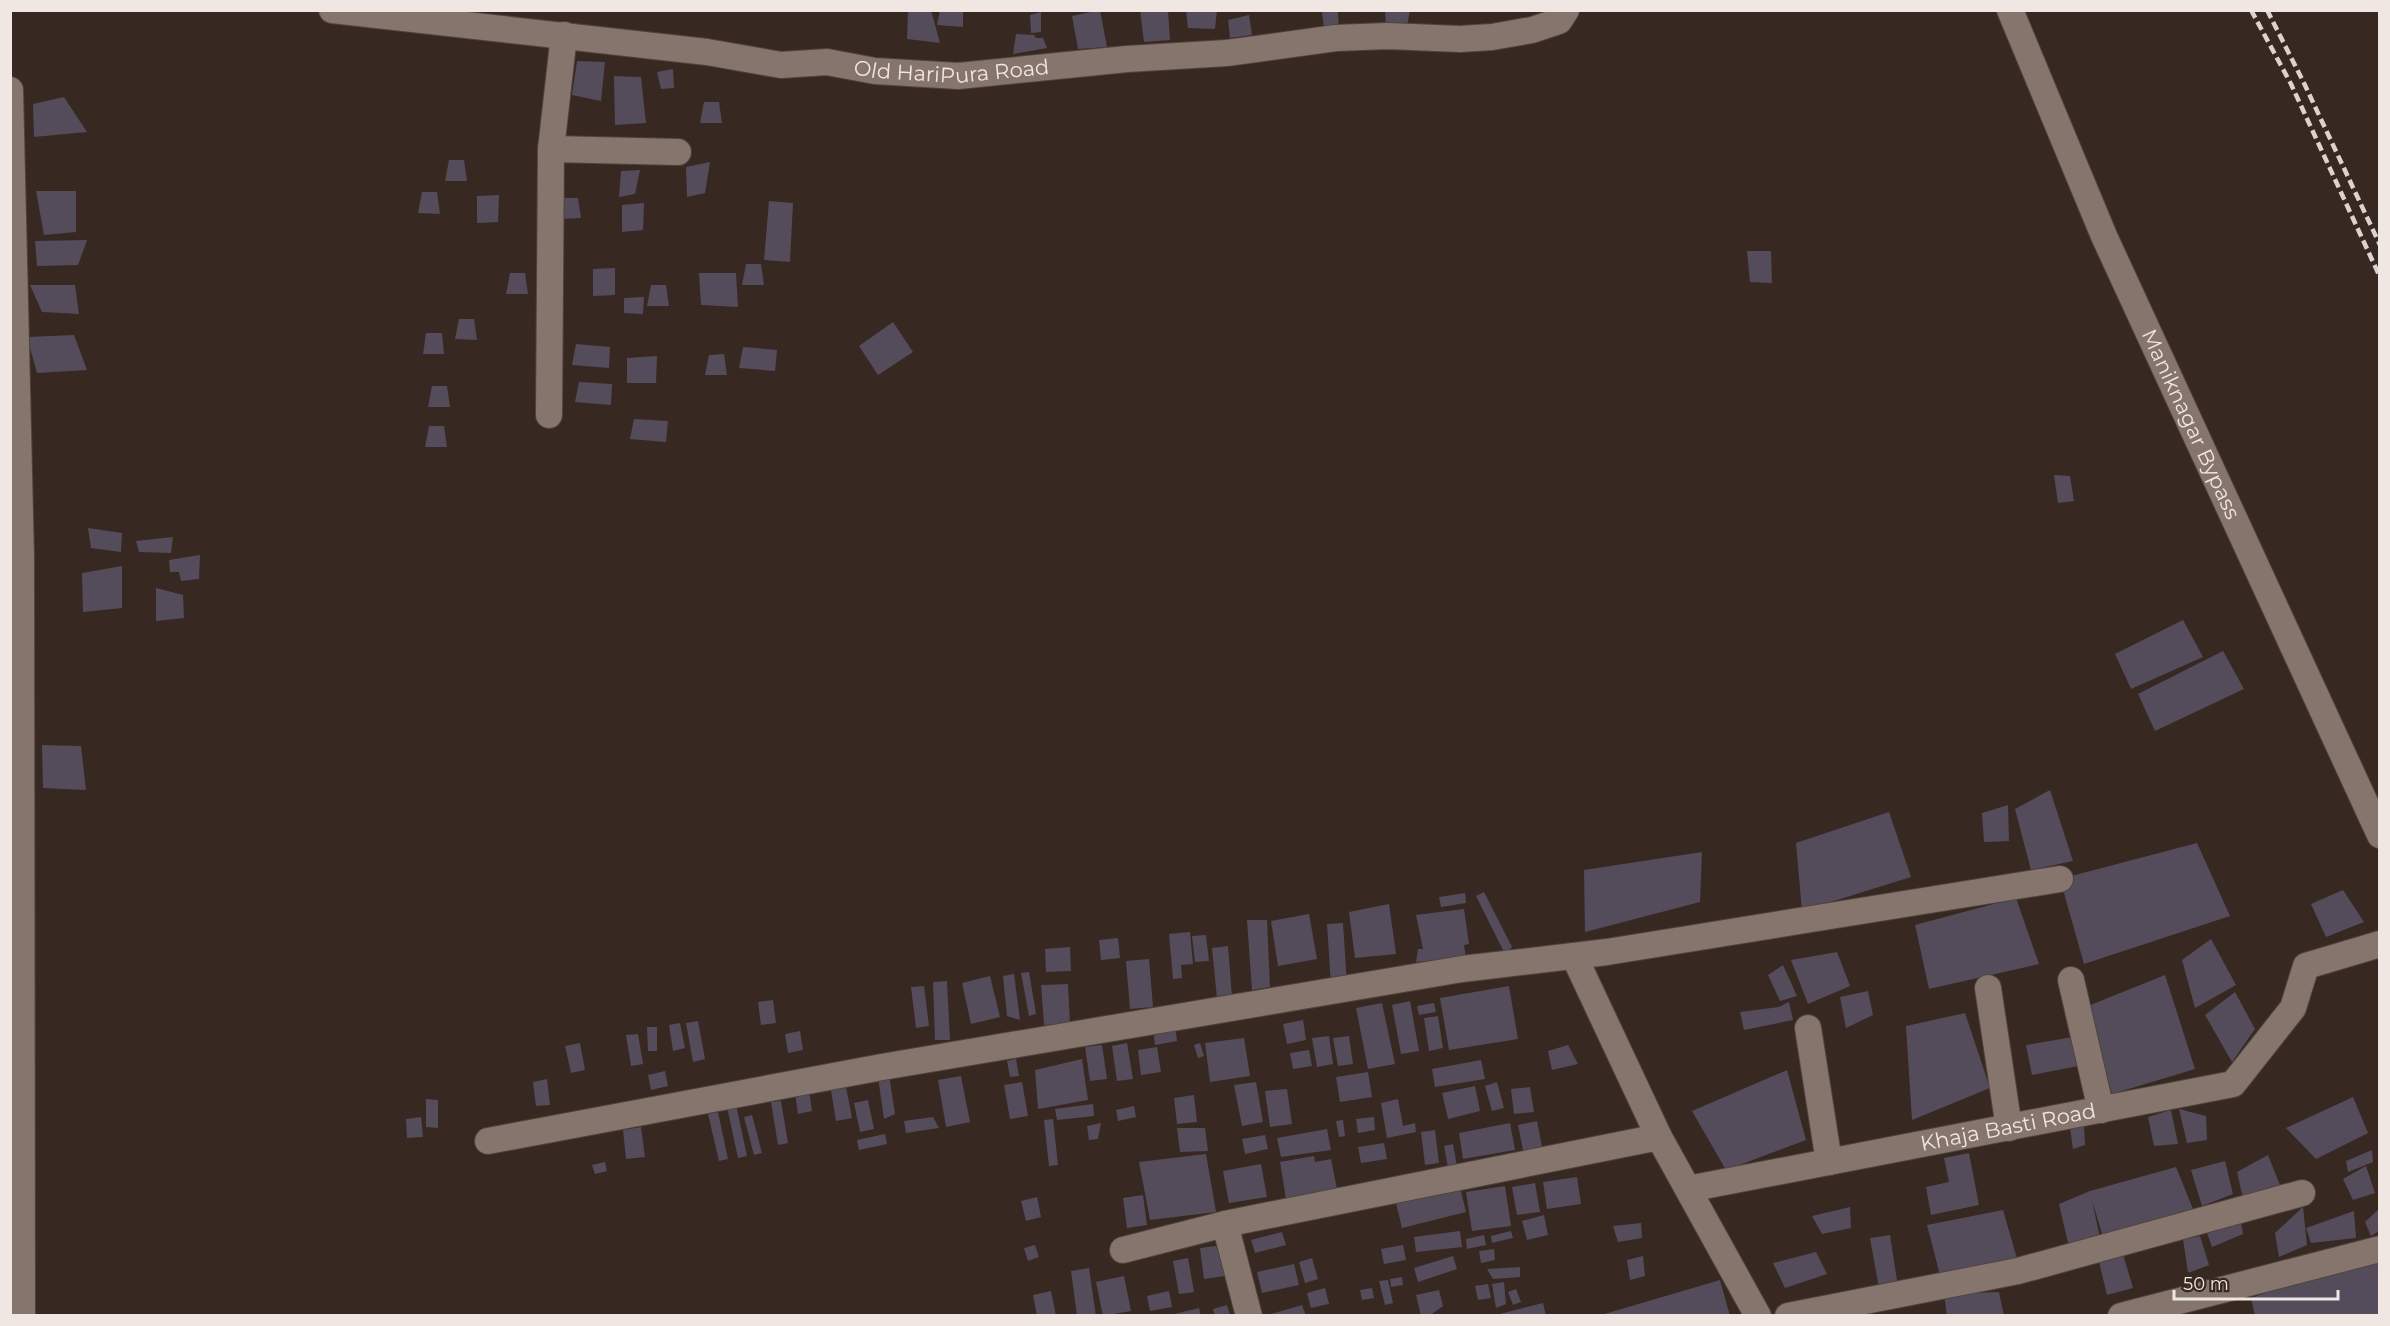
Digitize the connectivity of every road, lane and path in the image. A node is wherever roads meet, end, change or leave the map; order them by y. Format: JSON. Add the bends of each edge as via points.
{"nodes":[{"id":1,"x":332,"y":10,"type":"edge"},
{"id":2,"x":1566,"y":10,"type":"edge"},
{"id":3,"x":2010,"y":10,"type":"edge"},
{"id":4,"x":371,"y":13,"type":"edge"},
{"id":5,"x":459,"y":18,"type":"edge"},
{"id":6,"x":531,"y":21,"type":"edge"},
{"id":7,"x":564,"y":35,"type":"junction"},
{"id":8,"x":10,"y":90,"type":"edge"},
{"id":9,"x":551,"y":149,"type":"junction"},
{"id":10,"x":678,"y":152,"type":"dead end"},
{"id":11,"x":549,"y":415,"type":"dead end"},
{"id":12,"x":2379,"y":835,"type":"edge"},
{"id":13,"x":2060,"y":879,"type":"dead end"},
{"id":14,"x":2379,"y":944,"type":"edge"},
{"id":15,"x":1574,"y":956,"type":"junction"},
{"id":16,"x":2071,"y":980,"type":"dead end"},
{"id":17,"x":1988,"y":988,"type":"dead end"},
{"id":18,"x":1808,"y":1028,"type":"dead end"},
{"id":19,"x":2102,"y":1110,"type":"junction"},
{"id":20,"x":2009,"y":1128,"type":"junction"},
{"id":21,"x":1659,"y":1137,"type":"junction"},
{"id":22,"x":488,"y":1141,"type":"dead end"},
{"id":23,"x":1829,"y":1162,"type":"junction"},
{"id":24,"x":1688,"y":1189,"type":"junction"},
{"id":25,"x":2302,"y":1193,"type":"dead end"},
{"id":26,"x":1225,"y":1224,"type":"junction"},
{"id":27,"x":1124,"y":1250,"type":"dead end"},
{"id":28,"x":2379,"y":1250,"type":"edge"},
{"id":29,"x":22,"y":1316,"type":"edge"},
{"id":30,"x":1249,"y":1316,"type":"edge"},
{"id":31,"x":1758,"y":1316,"type":"edge"},
{"id":32,"x":1788,"y":1316,"type":"edge"},
{"id":33,"x":2121,"y":1316,"type":"edge"}],
"edges":[{"from":1,"to":4,"type":"street","name":"Old HariPura Road"},
{"from":2,"to":7,"type":"street","name":"Old HariPura Road","via":[[1559,21],[1492,37],[1336,38],[1227,52],[958,76],[875,71],[827,62],[781,65]]},
{"from":3,"to":12,"type":"street","name":"Maniknagar Bypass","via":[[2104,236]]},
{"from":4,"to":5,"type":"street","name":"Old HariPura Road"},
{"from":5,"to":6,"type":"street","name":"Old HariPura Road"},
{"from":6,"to":7,"type":"street","name":"Old HariPura Road"},
{"from":7,"to":9,"type":"street"},
{"from":8,"to":29,"type":"street","via":[[21,557]]},
{"from":9,"to":10,"type":"street"},
{"from":9,"to":11,"type":"street"},
{"from":13,"to":15,"type":"street"},
{"from":14,"to":19,"type":"street","name":"Khaja Basti Road","via":[[2306,966],[2293,1008],[2233,1084]]},
{"from":15,"to":21,"type":"street"},
{"from":15,"to":22,"type":"street","via":[[1462,969],[882,1067]]},
{"from":16,"to":19,"type":"street"},
{"from":17,"to":20,"type":"street"},
{"from":18,"to":23,"type":"street"},
{"from":19,"to":20,"type":"street","name":"Khaja Basti Road"},
{"from":20,"to":23,"type":"street","name":"Khaja Basti Road"},
{"from":21,"to":24,"type":"street"},
{"from":21,"to":26,"type":"street"},
{"from":23,"to":24,"type":"street","name":"Khaja Basti Road"},
{"from":24,"to":31,"type":"street"},
{"from":25,"to":32,"type":"street","via":[[2018,1271]]},
{"from":26,"to":27,"type":"street"},
{"from":26,"to":30,"type":"street"},
{"from":28,"to":33,"type":"street"}]}
